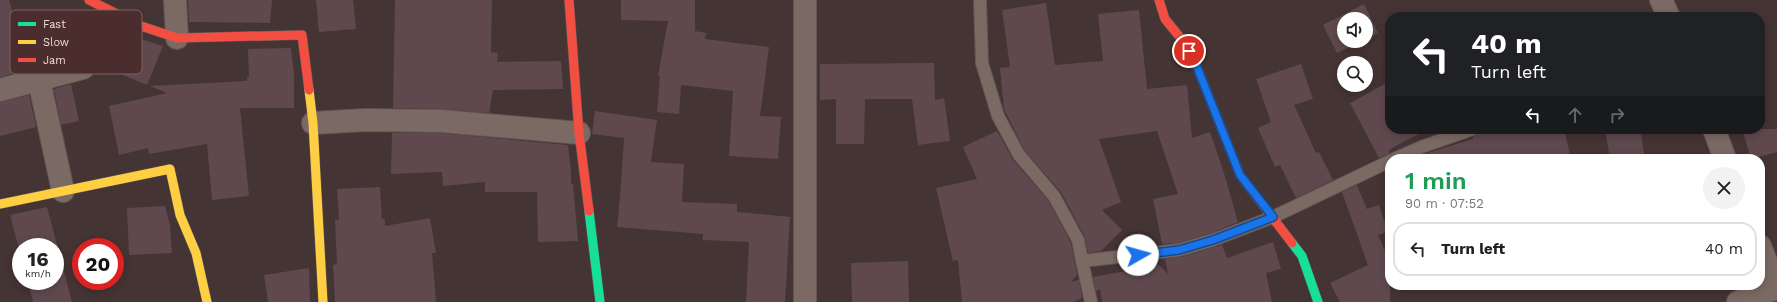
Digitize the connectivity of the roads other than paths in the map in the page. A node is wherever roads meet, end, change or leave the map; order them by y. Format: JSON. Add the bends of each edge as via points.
{"nodes":[{"id":1,"x":89,"y":0,"type":"edge"},
{"id":2,"x":175,"y":0,"type":"edge"},
{"id":3,"x":569,"y":0,"type":"edge"},
{"id":4,"x":804,"y":0,"type":"edge"},
{"id":5,"x":980,"y":0,"type":"edge"},
{"id":6,"x":1160,"y":0,"type":"edge"},
{"id":7,"x":1661,"y":0,"type":"edge"},
{"id":8,"x":109,"y":10,"type":"edge"},
{"id":9,"x":1667,"y":12,"type":"edge"},
{"id":10,"x":142,"y":26,"type":"edge"},
{"id":11,"x":177,"y":38,"type":"junction"},
{"id":12,"x":61,"y":74,"type":"edge"},
{"id":13,"x":39,"y":80,"type":"junction"},
{"id":14,"x":0,"y":90,"type":"edge"},
{"id":15,"x":313,"y":122,"type":"junction"},
{"id":16,"x":579,"y":133,"type":"junction"},
{"id":17,"x":1459,"y":134,"type":"edge"},
{"id":18,"x":1716,"y":134,"type":"edge"},
{"id":19,"x":1406,"y":154,"type":"edge"},
{"id":20,"x":1724,"y":154,"type":"edge"},
{"id":21,"x":1385,"y":163,"type":"edge"},
{"id":22,"x":63,"y":191,"type":"junction"},
{"id":23,"x":0,"y":204,"type":"edge"},
{"id":24,"x":1273,"y":217,"type":"junction"},
{"id":25,"x":1765,"y":258,"type":"edge"},
{"id":26,"x":1082,"y":261,"type":"junction"},
{"id":27,"x":1777,"y":288,"type":"edge"},
{"id":28,"x":207,"y":302,"type":"edge"},
{"id":29,"x":323,"y":302,"type":"edge"},
{"id":30,"x":600,"y":302,"type":"edge"},
{"id":31,"x":805,"y":302,"type":"edge"},
{"id":32,"x":1091,"y":302,"type":"edge"},
{"id":33,"x":1318,"y":302,"type":"edge"},
{"id":34,"x":1738,"y":302,"type":"edge"}],
"edges":[{"from":1,"to":8,"type":"street"},
{"from":2,"to":11,"type":"street"},
{"from":3,"to":16,"type":"street"},
{"from":4,"to":31,"type":"street"},
{"from":5,"to":26,"type":"lane","via":[[982,63],[998,116],[1019,155],[1058,201],[1078,240]]},
{"from":6,"to":24,"type":"street","via":[[1165,19],[1183,41],[1195,62],[1240,175]]},
{"from":7,"to":9,"type":"street"},
{"from":10,"to":11,"type":"street"},
{"from":11,"to":15,"type":"street","via":[[302,35]]},
{"from":12,"to":13,"type":"street"},
{"from":13,"to":14,"type":"street"},
{"from":13,"to":22,"type":"street"},
{"from":15,"to":16,"type":"street","via":[[441,121]]},
{"from":15,"to":29,"type":"street"},
{"from":16,"to":30,"type":"street"},
{"from":17,"to":19,"type":"lane"},
{"from":18,"to":20,"type":"street"},
{"from":21,"to":24,"type":"lane"},
{"from":22,"to":23,"type":"street"},
{"from":22,"to":28,"type":"street","via":[[170,169],[180,215],[196,253]]},
{"from":24,"to":26,"type":"lane","via":[[1179,250]]},
{"from":24,"to":33,"type":"street","via":[[1302,256]]},
{"from":25,"to":27,"type":"street"},
{"from":26,"to":32,"type":"lane"},
{"from":27,"to":34,"type":"street"}]}
